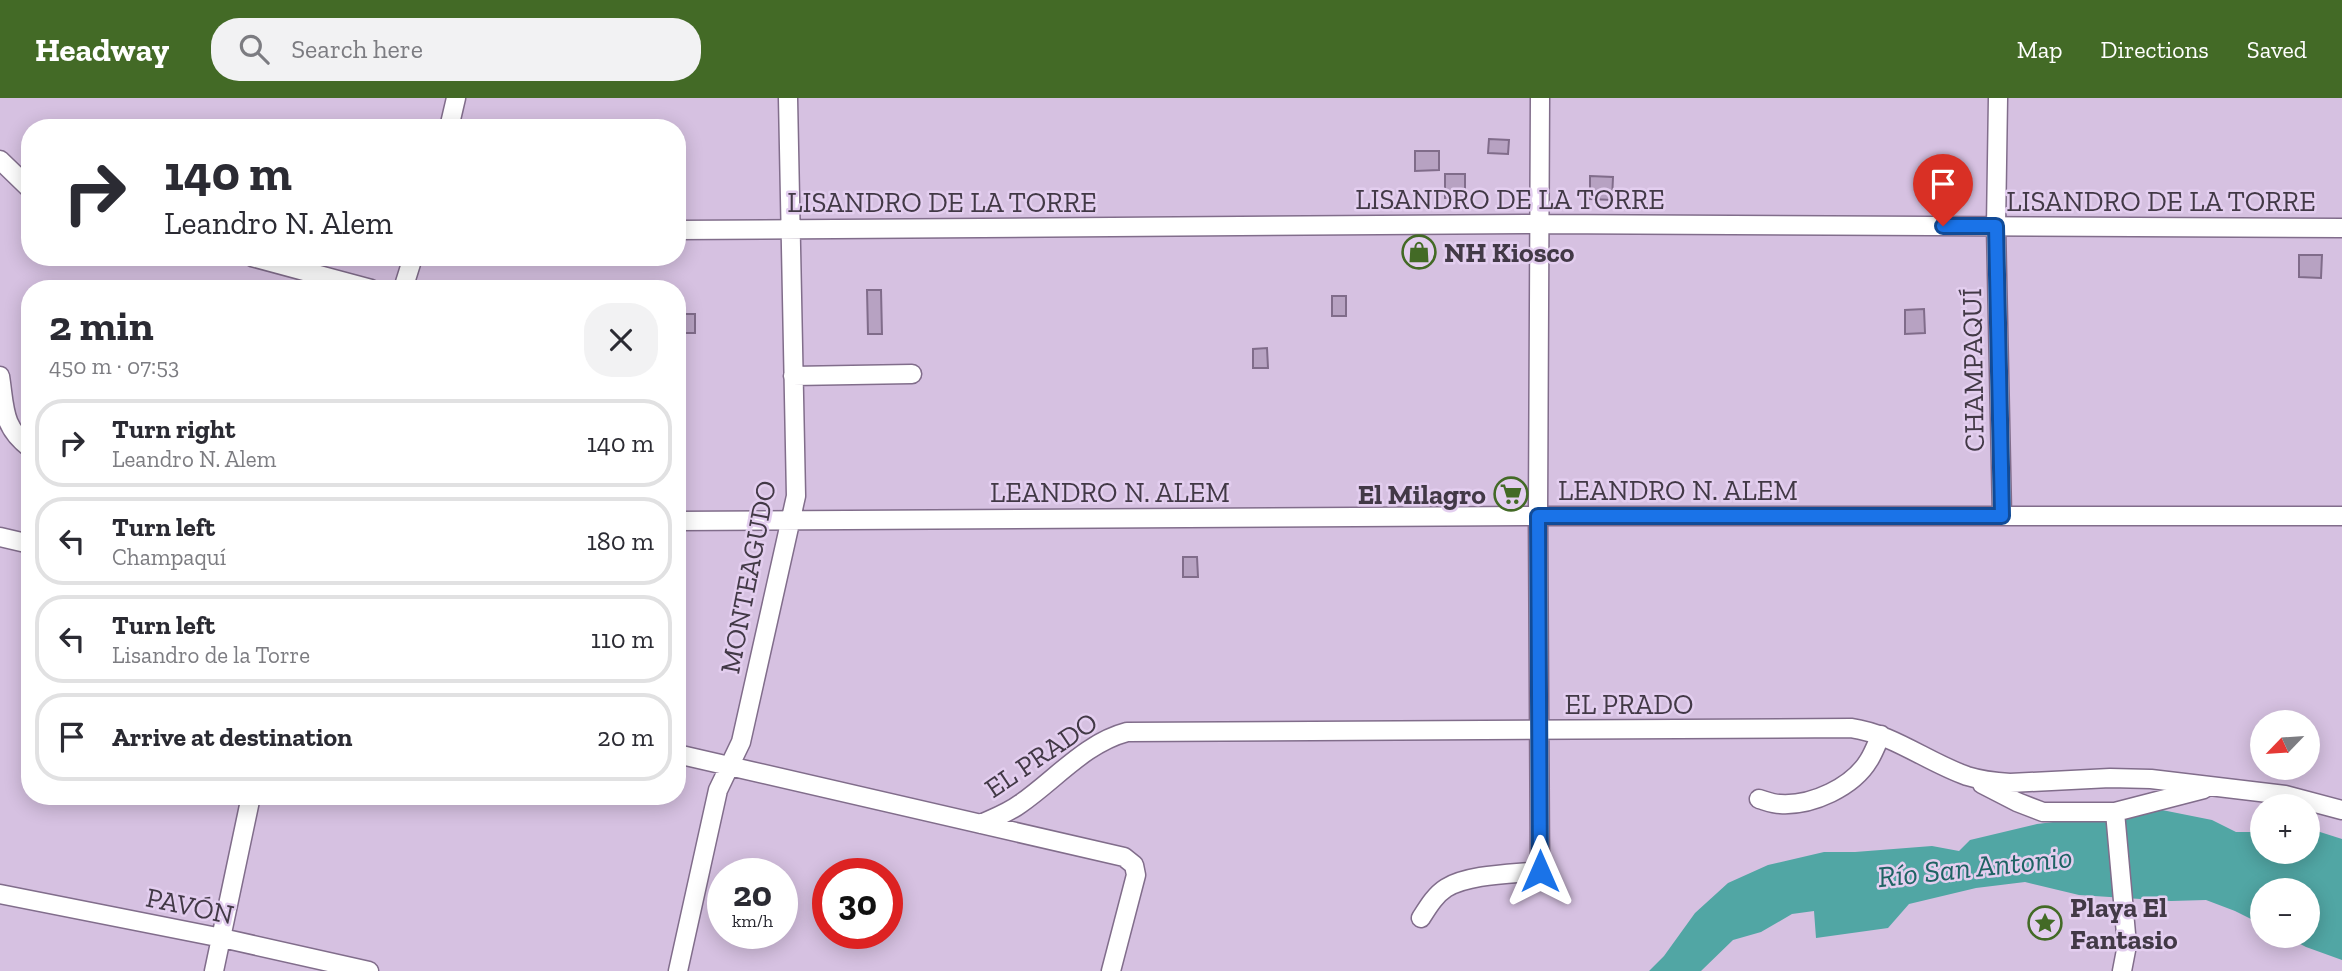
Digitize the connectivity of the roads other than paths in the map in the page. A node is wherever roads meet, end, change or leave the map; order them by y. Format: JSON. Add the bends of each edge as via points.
{"nodes":[{"id":1,"x":456,"y":98,"type":"edge"},
{"id":2,"x":788,"y":98,"type":"edge"},
{"id":3,"x":1540,"y":98,"type":"edge"},
{"id":4,"x":1998,"y":98,"type":"edge"},
{"id":5,"x":451,"y":119,"type":"edge"},
{"id":6,"x":4,"y":171,"type":"edge"},
{"id":7,"x":21,"y":183,"type":"edge"},
{"id":8,"x":1539,"y":224,"type":"junction"},
{"id":9,"x":1996,"y":226,"type":"junction"},
{"id":10,"x":2342,"y":228,"type":"edge"},
{"id":11,"x":790,"y":229,"type":"junction"},
{"id":12,"x":686,"y":230,"type":"edge"},
{"id":13,"x":286,"y":266,"type":"edge"},
{"id":14,"x":338,"y":280,"type":"edge"},
{"id":15,"x":912,"y":374,"type":"dead end"},
{"id":16,"x":0,"y":376,"type":"edge"},
{"id":17,"x":793,"y":376,"type":"junction"},
{"id":18,"x":21,"y":440,"type":"edge"},
{"id":19,"x":1538,"y":516,"type":"junction"},
{"id":20,"x":2002,"y":516,"type":"junction"},
{"id":21,"x":2342,"y":516,"type":"edge"},
{"id":22,"x":791,"y":519,"type":"junction"},
{"id":23,"x":686,"y":521,"type":"edge"},
{"id":24,"x":0,"y":537,"type":"edge"},
{"id":25,"x":21,"y":542,"type":"edge"},
{"id":26,"x":1539,"y":731,"type":"junction"},
{"id":27,"x":1881,"y":735,"type":"junction"},
{"id":28,"x":686,"y":756,"type":"edge"},
{"id":29,"x":730,"y":767,"type":"junction"},
{"id":30,"x":1966,"y":776,"type":"junction"},
{"id":31,"x":2210,"y":787,"type":"junction"},
{"id":32,"x":1759,"y":799,"type":"dead end"},
{"id":33,"x":249,"y":805,"type":"edge"},
{"id":34,"x":1018,"y":806,"type":"junction"},
{"id":35,"x":2342,"y":810,"type":"edge"},
{"id":36,"x":2115,"y":812,"type":"junction"},
{"id":37,"x":981,"y":824,"type":"junction"},
{"id":38,"x":1020,"y":833,"type":"junction"},
{"id":39,"x":0,"y":894,"type":"edge"},
{"id":40,"x":1421,"y":918,"type":"dead end"},
{"id":41,"x":222,"y":939,"type":"junction"},
{"id":42,"x":214,"y":971,"type":"edge"},
{"id":43,"x":369,"y":971,"type":"edge"},
{"id":44,"x":678,"y":971,"type":"edge"},
{"id":45,"x":1111,"y":971,"type":"edge"},
{"id":46,"x":2122,"y":971,"type":"edge"}],
"edges":[{"from":1,"to":5,"type":"street"},
{"from":2,"to":11,"type":"street","name":"MONTEAGUDO"},
{"from":3,"to":8,"type":"street"},
{"from":4,"to":9,"type":"street","name":"CHAMPAQUÍ"},
{"from":6,"to":7,"type":"street"},
{"from":8,"to":9,"type":"street","name":"LISANDRO DE LA TORRE"},
{"from":8,"to":11,"type":"street","name":"LISANDRO DE LA TORRE"},
{"from":8,"to":19,"type":"street"},
{"from":9,"to":10,"type":"street","name":"LISANDRO DE LA TORRE"},
{"from":9,"to":20,"type":"street","name":"CHAMPAQUÍ"},
{"from":11,"to":12,"type":"street","name":"LISANDRO DE LA TORRE"},
{"from":11,"to":17,"type":"street","name":"MONTEAGUDO"},
{"from":13,"to":14,"type":"street"},
{"from":15,"to":17,"type":"street"},
{"from":16,"to":18,"type":"street","via":[[8,424]]},
{"from":17,"to":22,"type":"street","name":"MONTEAGUDO","via":[[796,496]]},
{"from":19,"to":20,"type":"street","name":"LEANDRO N. ALEM"},
{"from":19,"to":22,"type":"street","name":"LEANDRO N. ALEM"},
{"from":19,"to":26,"type":"street"},
{"from":20,"to":21,"type":"street","name":"LEANDRO N. ALEM"},
{"from":22,"to":23,"type":"street","name":"LEANDRO N. ALEM"},
{"from":22,"to":29,"type":"street","name":"MONTEAGUDO","via":[[741,742]]},
{"from":24,"to":25,"type":"street"},
{"from":26,"to":27,"type":"street","name":"EL PRADO","via":[[1851,728]]},
{"from":26,"to":34,"type":"street","name":"EL PRADO","via":[[1128,732],[1093,747]]},
{"from":26,"to":40,"type":"street","via":[[1540,871],[1457,883],[1444,889]]},
{"from":27,"to":30,"type":"street","name":"EL PRADO"},
{"from":27,"to":32,"type":"street","via":[[1868,762],[1845,784],[1796,803]]},
{"from":28,"to":29,"type":"street","name":"EL PRADO"},
{"from":29,"to":37,"type":"street","name":"EL PRADO"},
{"from":29,"to":44,"type":"street","name":"MONTEAGUDO","via":[[718,790]]},
{"from":30,"to":31,"type":"street","name":"EL PRADO","via":[[2010,783],[2151,779]]},
{"from":30,"to":36,"type":"street","via":[[2043,812]]},
{"from":31,"to":35,"type":"street","via":[[2285,795]]},
{"from":31,"to":36,"type":"street"},
{"from":33,"to":41,"type":"street"},
{"from":34,"to":37,"type":"street","name":"EL PRADO"},
{"from":34,"to":38,"type":"street","via":[[1015,819]]},
{"from":36,"to":46,"type":"street","via":[[2127,945]]},
{"from":37,"to":38,"type":"street","name":"EL PRADO"},
{"from":38,"to":45,"type":"street","name":"EL PRADO","via":[[1124,857],[1134,865],[1136,875]]},
{"from":39,"to":41,"type":"street","name":"PAVÓN"},
{"from":41,"to":42,"type":"street"},
{"from":41,"to":43,"type":"street","name":"PAVÓN"}]}
